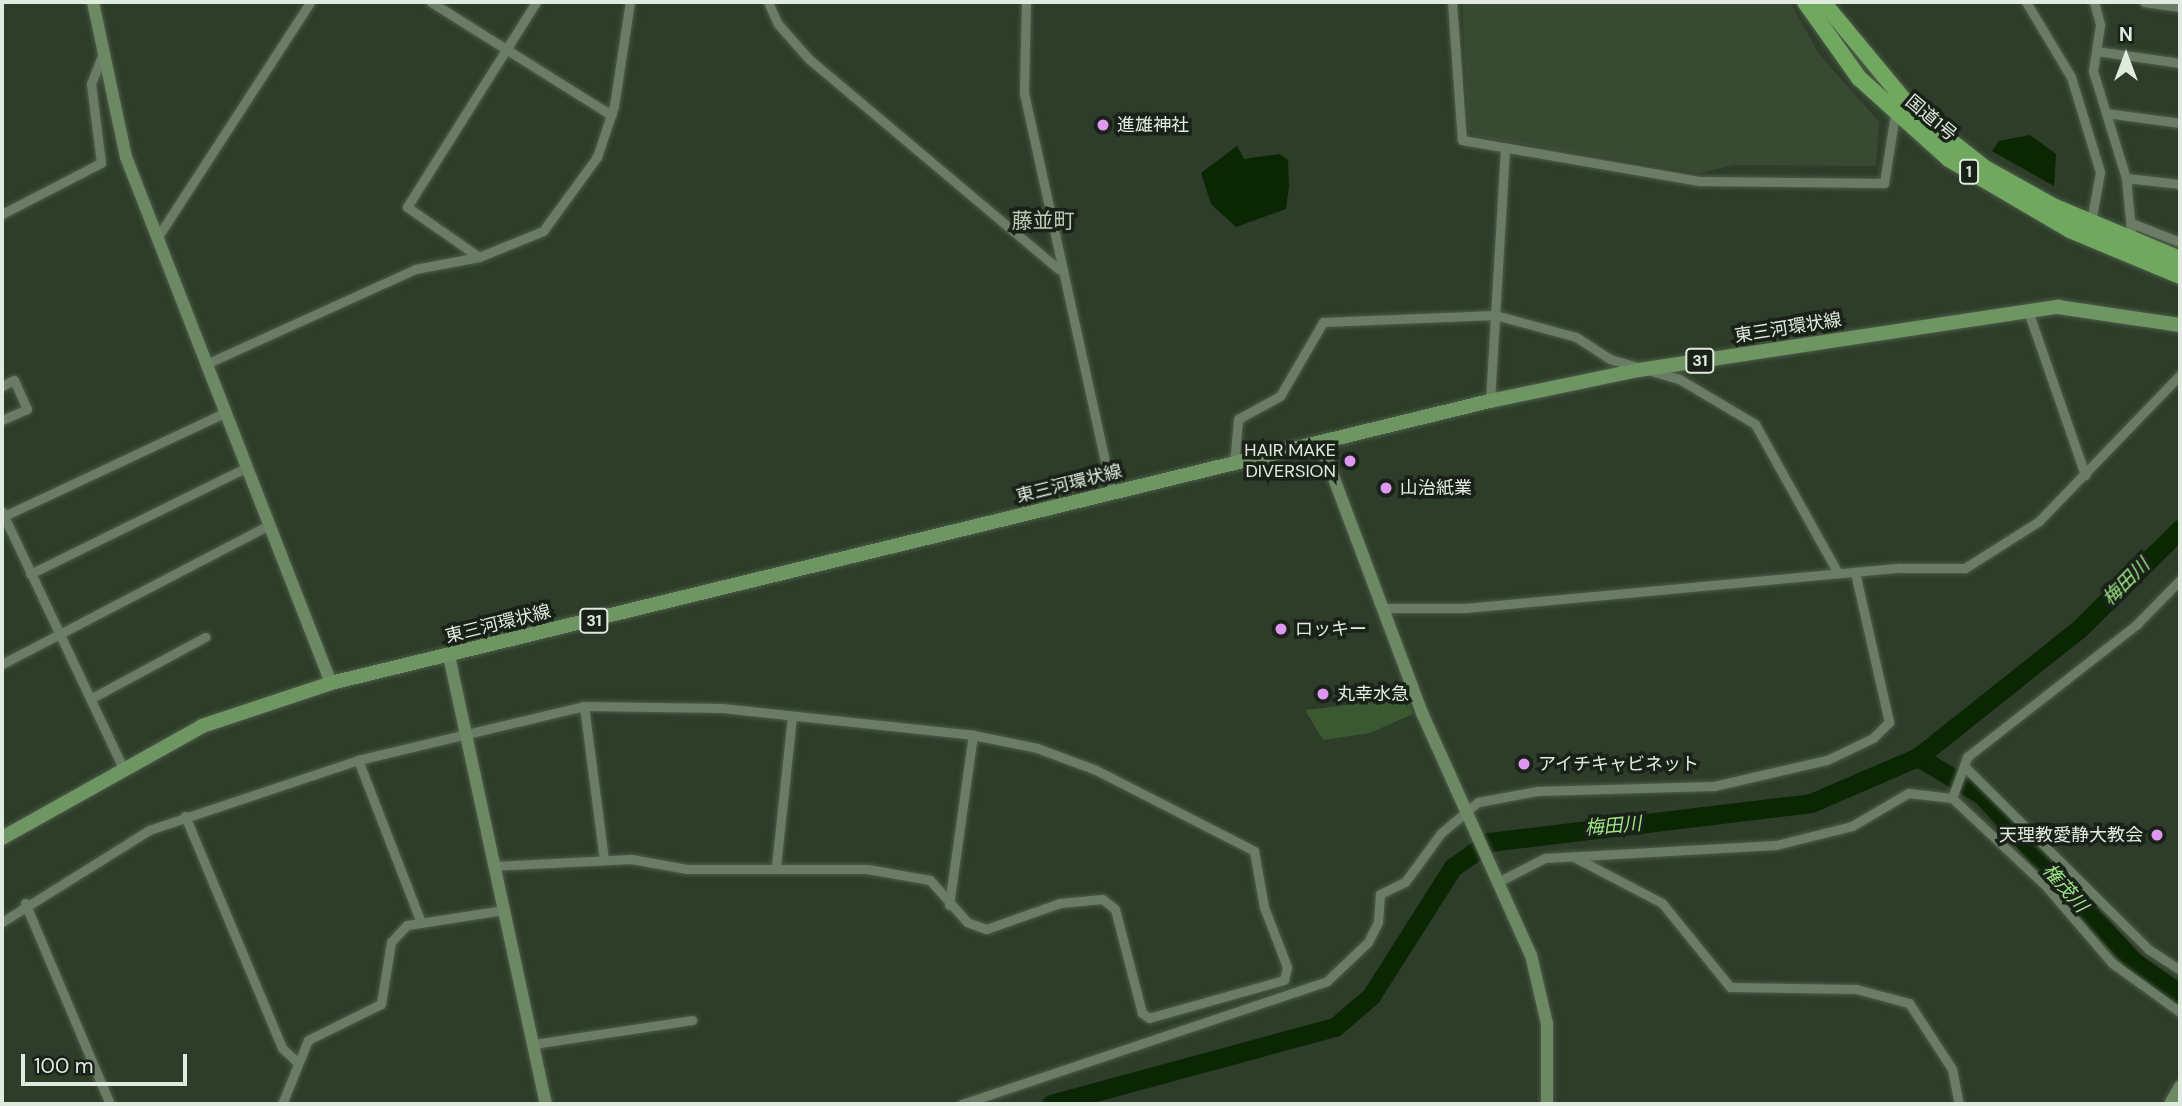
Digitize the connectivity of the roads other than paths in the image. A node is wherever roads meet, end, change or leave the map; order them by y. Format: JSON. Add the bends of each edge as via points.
{"nodes":[{"id":1,"x":93,"y":2,"type":"edge"},
{"id":2,"x":310,"y":2,"type":"edge"},
{"id":3,"x":431,"y":2,"type":"edge"},
{"id":4,"x":537,"y":2,"type":"edge"},
{"id":5,"x":630,"y":2,"type":"edge"},
{"id":6,"x":768,"y":2,"type":"edge"},
{"id":7,"x":1026,"y":2,"type":"edge"},
{"id":8,"x":1455,"y":2,"type":"edge"},
{"id":9,"x":2026,"y":2,"type":"edge"},
{"id":10,"x":2094,"y":2,"type":"edge"},
{"id":11,"x":2144,"y":2,"type":"edge"},
{"id":12,"x":1812,"y":3,"type":"edge"},
{"id":13,"x":2180,"y":7,"type":"edge"},
{"id":14,"x":507,"y":49,"type":"junction"},
{"id":15,"x":2096,"y":51,"type":"junction"},
{"id":16,"x":102,"y":56,"type":"junction"},
{"id":17,"x":2180,"y":64,"type":"edge"},
{"id":18,"x":1901,"y":97,"type":"junction"},
{"id":19,"x":1894,"y":113,"type":"junction"},
{"id":20,"x":2106,"y":113,"type":"junction"},
{"id":21,"x":611,"y":115,"type":"junction"},
{"id":22,"x":2180,"y":123,"type":"edge"},
{"id":23,"x":1504,"y":149,"type":"junction"},
{"id":24,"x":2126,"y":178,"type":"junction"},
{"id":25,"x":2180,"y":184,"type":"edge"},
{"id":26,"x":2,"y":214,"type":"edge"},
{"id":27,"x":2091,"y":222,"type":"junction"},
{"id":28,"x":2133,"y":232,"type":"junction"},
{"id":29,"x":157,"y":238,"type":"junction"},
{"id":30,"x":2180,"y":242,"type":"edge"},
{"id":31,"x":479,"y":257,"type":"junction"},
{"id":32,"x":2180,"y":259,"type":"edge"},
{"id":33,"x":1058,"y":268,"type":"junction"},
{"id":34,"x":2180,"y":276,"type":"edge"},
{"id":35,"x":2028,"y":311,"type":"junction"},
{"id":36,"x":1495,"y":315,"type":"junction"},
{"id":37,"x":2180,"y":325,"type":"edge"},
{"id":38,"x":206,"y":364,"type":"junction"},
{"id":39,"x":1639,"y":370,"type":"junction"},
{"id":40,"x":2180,"y":375,"type":"edge"},
{"id":41,"x":2,"y":386,"type":"edge"},
{"id":42,"x":1490,"y":401,"type":"junction"},
{"id":43,"x":224,"y":413,"type":"junction"},
{"id":44,"x":2,"y":420,"type":"edge"},
{"id":45,"x":1321,"y":444,"type":"junction"},
{"id":46,"x":245,"y":468,"type":"junction"},
{"id":47,"x":1224,"y":468,"type":"junction"},
{"id":48,"x":2085,"y":475,"type":"junction"},
{"id":49,"x":1112,"y":493,"type":"junction"},
{"id":50,"x":2,"y":515,"type":"edge"},
{"id":51,"x":268,"y":526,"type":"junction"},
{"id":52,"x":1855,"y":572,"type":"junction"},
{"id":53,"x":1838,"y":573,"type":"junction"},
{"id":54,"x":30,"y":574,"type":"junction"},
{"id":55,"x":2180,"y":580,"type":"edge"},
{"id":56,"x":1383,"y":608,"type":"junction"},
{"id":57,"x":59,"y":634,"type":"junction"},
{"id":58,"x":205,"y":637,"type":"dead end"},
{"id":59,"x":449,"y":656,"type":"junction"},
{"id":60,"x":2,"y":664,"type":"edge"},
{"id":61,"x":331,"y":683,"type":"junction"},
{"id":62,"x":90,"y":699,"type":"junction"},
{"id":63,"x":584,"y":706,"type":"junction"},
{"id":64,"x":792,"y":716,"type":"junction"},
{"id":65,"x":466,"y":733,"type":"junction"},
{"id":66,"x":973,"y":735,"type":"junction"},
{"id":67,"x":358,"y":760,"type":"junction"},
{"id":68,"x":124,"y":770,"type":"junction"},
{"id":69,"x":1966,"y":770,"type":"junction"},
{"id":70,"x":1953,"y":796,"type":"junction"},
{"id":71,"x":1466,"y":812,"type":"junction"},
{"id":72,"x":185,"y":816,"type":"junction"},
{"id":73,"x":2,"y":838,"type":"edge"},
{"id":74,"x":1573,"y":857,"type":"junction"},
{"id":75,"x":604,"y":859,"type":"junction"},
{"id":76,"x":495,"y":866,"type":"junction"},
{"id":77,"x":776,"y":866,"type":"junction"},
{"id":78,"x":1498,"y":880,"type":"junction"},
{"id":79,"x":25,"y":903,"type":"junction"},
{"id":80,"x":949,"y":905,"type":"junction"},
{"id":81,"x":504,"y":910,"type":"junction"},
{"id":82,"x":420,"y":920,"type":"junction"},
{"id":83,"x":2,"y":922,"type":"edge"},
{"id":84,"x":2180,"y":970,"type":"edge"},
{"id":85,"x":2180,"y":1012,"type":"edge"},
{"id":86,"x":692,"y":1020,"type":"dead end"},
{"id":87,"x":534,"y":1044,"type":"junction"},
{"id":88,"x":296,"y":1060,"type":"junction"},
{"id":89,"x":2180,"y":1087,"type":"edge"},
{"id":90,"x":110,"y":1104,"type":"edge"},
{"id":91,"x":282,"y":1104,"type":"edge"},
{"id":92,"x":547,"y":1104,"type":"edge"},
{"id":93,"x":962,"y":1104,"type":"edge"},
{"id":94,"x":1547,"y":1104,"type":"edge"},
{"id":95,"x":1959,"y":1104,"type":"edge"},
{"id":96,"x":2171,"y":1104,"type":"edge"}],
"edges":[{"from":1,"to":16,"type":"street"},
{"from":2,"to":29,"type":"street"},
{"from":3,"to":14,"type":"street"},
{"from":4,"to":14,"type":"street"},
{"from":5,"to":21,"type":"street"},
{"from":6,"to":33,"type":"street","via":[[778,24],[809,59]]},
{"from":7,"to":33,"type":"street","via":[[1024,93]]},
{"from":8,"to":23,"type":"street","via":[[1462,140]]},
{"from":9,"to":27,"type":"street","via":[[2071,77],[2100,172]]},
{"from":10,"to":15,"type":"street","via":[[2100,25]]},
{"from":11,"to":13,"type":"street"},
{"from":12,"to":18,"type":"highway","name":"国道1号","number":"1"},
{"from":12,"to":19,"type":"highway","name":"国道1号","number":"1","via":[[1859,78]]},
{"from":14,"to":21,"type":"street"},
{"from":14,"to":31,"type":"street","via":[[407,207]]},
{"from":15,"to":17,"type":"street"},
{"from":15,"to":20,"type":"street","via":[[2093,71]]},
{"from":16,"to":26,"type":"street","via":[[91,83],[101,163]]},
{"from":16,"to":29,"type":"street","via":[[117,129]]},
{"from":18,"to":19,"type":"street"},
{"from":18,"to":27,"type":"highway","name":"国道1号","number":"1","via":[[1985,168]]},
{"from":19,"to":23,"type":"street","via":[[1884,183],[1700,181]]},
{"from":19,"to":34,"type":"highway","name":"国道1号","number":"1","via":[[2002,194]]},
{"from":20,"to":22,"type":"street"},
{"from":20,"to":24,"type":"street"},
{"from":21,"to":31,"type":"street","via":[[597,157],[543,231]]},
{"from":23,"to":36,"type":"street"},
{"from":24,"to":25,"type":"street"},
{"from":24,"to":28,"type":"street"},
{"from":27,"to":28,"type":"highway","name":"国道1号","number":"1"},
{"from":28,"to":30,"type":"street"},
{"from":28,"to":32,"type":"highway","name":"国道1号","number":"1"},
{"from":29,"to":38,"type":"street"},
{"from":31,"to":38,"type":"street","via":[[415,269]]},
{"from":33,"to":49,"type":"street"},
{"from":35,"to":37,"type":"main road","name":"東三河環状線","number":"31","via":[[2082,308],[2148,325]]},
{"from":35,"to":39,"type":"main road","name":"東三河環状線","number":"31"},
{"from":35,"to":48,"type":"street"},
{"from":36,"to":39,"type":"street","via":[[1576,337]]},
{"from":36,"to":42,"type":"street"},
{"from":36,"to":47,"type":"street","via":[[1323,322],[1280,396],[1238,419]]},
{"from":38,"to":43,"type":"street"},
{"from":39,"to":42,"type":"main road","name":"東三河環状線","number":"31"},
{"from":39,"to":53,"type":"street","via":[[1679,379],[1755,424]]},
{"from":40,"to":48,"type":"street"},
{"from":41,"to":44,"type":"street","via":[[14,380],[27,409]]},
{"from":42,"to":45,"type":"main road","name":"東三河環状線","number":"31"},
{"from":43,"to":46,"type":"street"},
{"from":43,"to":50,"type":"street"},
{"from":45,"to":47,"type":"main road","name":"東三河環状線","number":"31"},
{"from":45,"to":56,"type":"street"},
{"from":46,"to":51,"type":"street"},
{"from":46,"to":54,"type":"street"},
{"from":47,"to":49,"type":"main road","name":"東三河環状線","number":"31"},
{"from":48,"to":52,"type":"street","via":[[2039,521],[1980,564]]},
{"from":49,"to":59,"type":"main road","name":"東三河環状線","number":"31"},
{"from":50,"to":54,"type":"street"},
{"from":51,"to":57,"type":"street"},
{"from":51,"to":61,"type":"street"},
{"from":52,"to":53,"type":"street"},
{"from":52,"to":71,"type":"street","via":[[1889,722],[1873,738],[1769,777],[1714,786],[1537,791]]},
{"from":53,"to":56,"type":"street","via":[[1465,608]]},
{"from":54,"to":57,"type":"street"},
{"from":55,"to":69,"type":"street","via":[[2137,624],[1967,757]]},
{"from":56,"to":71,"type":"street"},
{"from":57,"to":60,"type":"street"},
{"from":57,"to":62,"type":"street"},
{"from":58,"to":62,"type":"street"},
{"from":59,"to":61,"type":"main road","name":"東三河環状線","number":"31"},
{"from":59,"to":65,"type":"street"},
{"from":61,"to":68,"type":"main road","name":"東三河環状線","number":"31","via":[[202,726]]},
{"from":62,"to":68,"type":"street"},
{"from":63,"to":64,"type":"street"},
{"from":63,"to":65,"type":"street"},
{"from":63,"to":75,"type":"street"},
{"from":64,"to":66,"type":"street"},
{"from":64,"to":77,"type":"street"},
{"from":65,"to":67,"type":"street"},
{"from":65,"to":76,"type":"street"},
{"from":66,"to":80,"type":"street"},
{"from":66,"to":80,"type":"street","via":[[1064,756],[1248,846],[1257,857],[1264,907],[1287,967],[1284,980],[1149,1018],[1109,901],[1060,903],[986,929]]},
{"from":67,"to":72,"type":"street"},
{"from":67,"to":82,"type":"street"},
{"from":68,"to":73,"type":"main road","name":"東三河環状線","number":"31"},
{"from":69,"to":70,"type":"street"},
{"from":69,"to":84,"type":"street","via":[[2148,949]]},
{"from":70,"to":74,"type":"street","via":[[1908,793],[1852,826],[1776,845]]},
{"from":70,"to":85,"type":"street","via":[[2046,886],[2112,963]]},
{"from":71,"to":78,"type":"street"},
{"from":71,"to":93,"type":"street","via":[[1405,882],[1380,894],[1378,922],[1368,942],[1327,981]]},
{"from":72,"to":79,"type":"street","via":[[149,830]]},
{"from":72,"to":88,"type":"street","via":[[282,1048]]},
{"from":74,"to":78,"type":"street","via":[[1545,858]]},
{"from":74,"to":95,"type":"street","via":[[1662,903],[1730,987],[1856,989],[1909,1003],[1952,1069]]},
{"from":75,"to":76,"type":"street"},
{"from":75,"to":77,"type":"street","via":[[687,869]]},
{"from":76,"to":81,"type":"street"},
{"from":77,"to":80,"type":"street","via":[[867,869],[930,880]]},
{"from":78,"to":94,"type":"street","via":[[1542,993]]},
{"from":79,"to":83,"type":"street"},
{"from":79,"to":90,"type":"street"},
{"from":81,"to":82,"type":"street"},
{"from":81,"to":87,"type":"street"},
{"from":82,"to":88,"type":"street","via":[[391,942],[381,1004],[308,1040]]},
{"from":86,"to":87,"type":"street"},
{"from":87,"to":92,"type":"street"},
{"from":88,"to":91,"type":"street"},
{"from":89,"to":96,"type":"street"}]}
